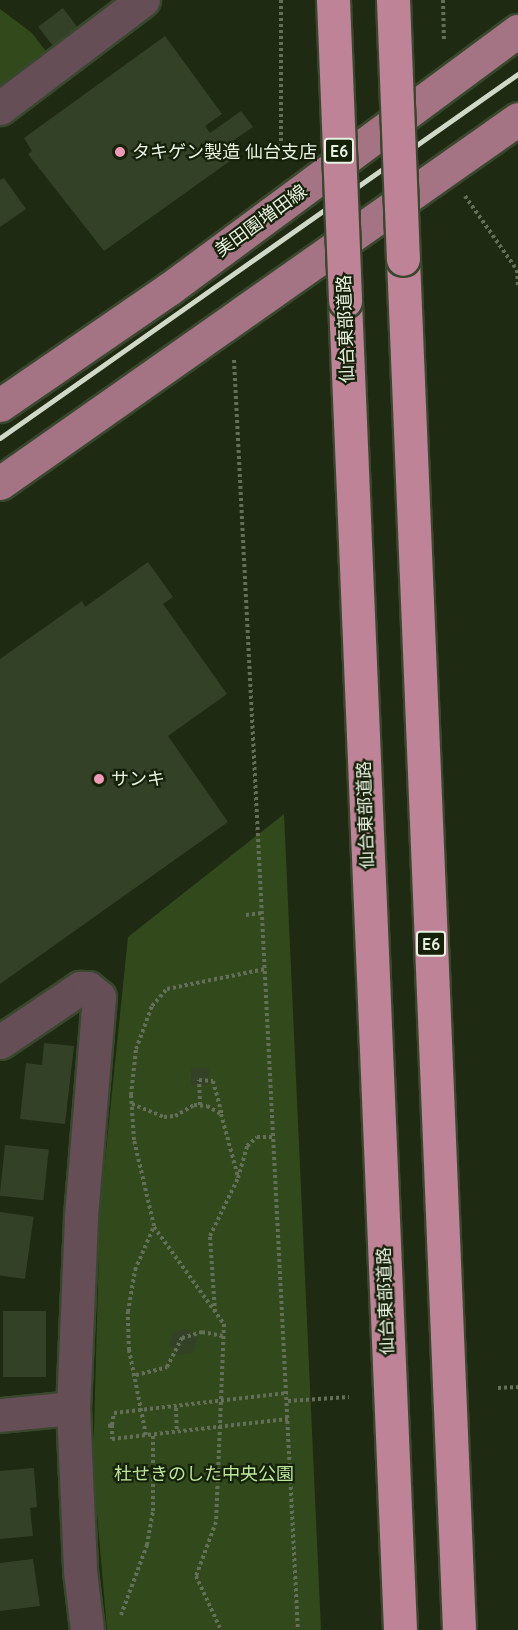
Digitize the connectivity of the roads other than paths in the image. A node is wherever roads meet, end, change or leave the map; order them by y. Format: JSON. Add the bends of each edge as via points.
{"nodes":[{"id":1,"x":143,"y":0,"type":"edge"},
{"id":2,"x":333,"y":0,"type":"edge"},
{"id":3,"x":393,"y":0,"type":"edge"},
{"id":4,"x":518,"y":31,"type":"edge"},
{"id":5,"x":0,"y":108,"type":"edge"},
{"id":6,"x":518,"y":119,"type":"edge"},
{"id":7,"x":0,"y":405,"type":"edge"},
{"id":8,"x":0,"y":483,"type":"edge"},
{"id":9,"x":0,"y":1042,"type":"edge"},
{"id":10,"x":0,"y":1415,"type":"edge"},
{"id":11,"x":74,"y":1419,"type":"junction"},
{"id":12,"x":87,"y":1630,"type":"edge"},
{"id":13,"x":400,"y":1630,"type":"edge"},
{"id":14,"x":459,"y":1630,"type":"edge"}],
"edges":[{"from":1,"to":5,"type":"street"},
{"from":2,"to":13,"type":"highway","name":"仙台東部道路","number":"E6","bridge":true},
{"from":3,"to":14,"type":"highway","number":"E6","bridge":true},
{"from":4,"to":7,"type":"main road","name":"美田園増田線","via":[[169,289]]},
{"from":6,"to":8,"type":"main road"},
{"from":9,"to":11,"type":"street","via":[[80,988],[88,988],[99,998],[81,1218]]},
{"from":10,"to":11,"type":"street"},
{"from":11,"to":12,"type":"street","via":[[80,1570]]}]}
